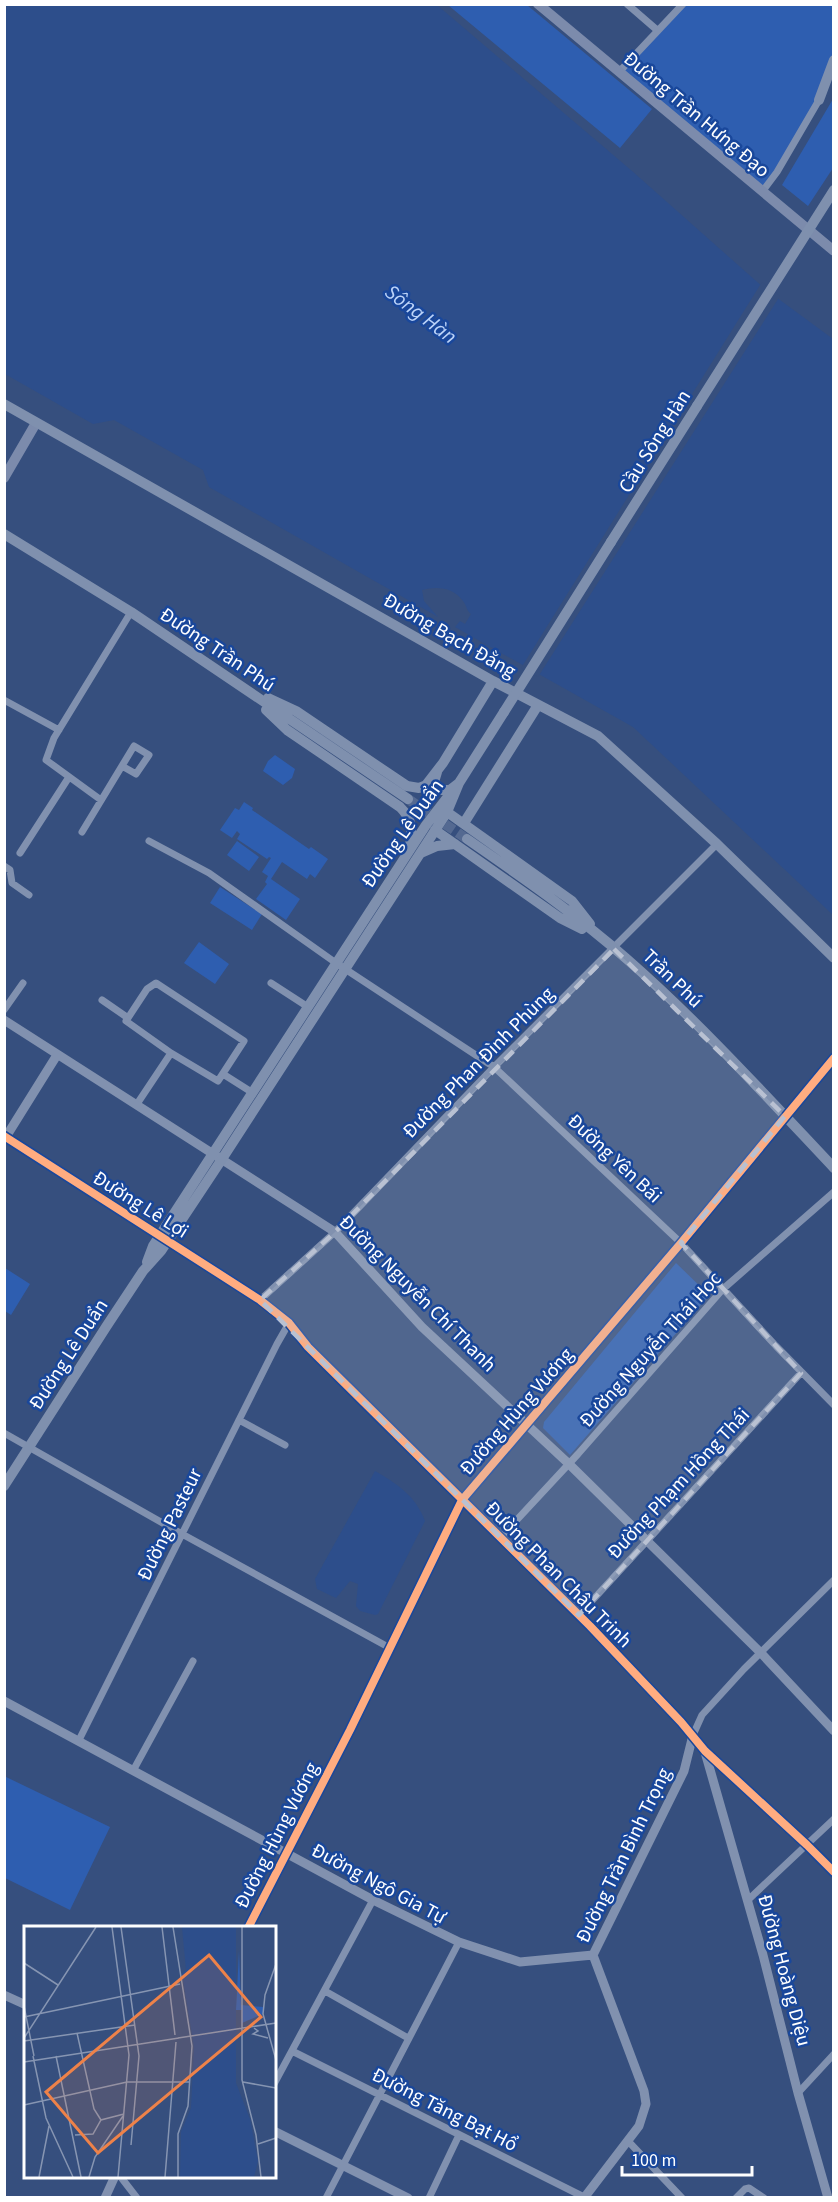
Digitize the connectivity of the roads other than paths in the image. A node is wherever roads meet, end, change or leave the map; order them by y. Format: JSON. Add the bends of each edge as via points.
{"nodes":[{"id":1,"x":538,"y":4,"type":"edge"},
{"id":2,"x":627,"y":4,"type":"edge"},
{"id":3,"x":683,"y":4,"type":"edge"},
{"id":4,"x":657,"y":30,"type":"junction"},
{"id":5,"x":834,"y":60,"type":"edge"},
{"id":6,"x":619,"y":72,"type":"junction"},
{"id":7,"x":834,"y":82,"type":"edge"},
{"id":8,"x":819,"y":100,"type":"junction"},
{"id":9,"x":834,"y":190,"type":"edge"},
{"id":10,"x":762,"y":192,"type":"junction"},
{"id":11,"x":834,"y":251,"type":"edge"},
{"id":12,"x":4,"y":404,"type":"edge"},
{"id":13,"x":36,"y":423,"type":"junction"},
{"id":14,"x":4,"y":478,"type":"edge"},
{"id":15,"x":4,"y":534,"type":"edge"},
{"id":16,"x":131,"y":612,"type":"junction"},
{"id":17,"x":493,"y":681,"type":"junction"},
{"id":18,"x":240,"y":686,"type":"junction"},
{"id":19,"x":4,"y":700,"type":"edge"},
{"id":20,"x":537,"y":705,"type":"junction"},
{"id":21,"x":59,"y":730,"type":"junction"},
{"id":22,"x":443,"y":763,"type":"junction"},
{"id":23,"x":122,"y":766,"type":"dead end"},
{"id":24,"x":69,"y":777,"type":"junction"},
{"id":25,"x":459,"y":783,"type":"junction"},
{"id":26,"x":408,"y":799,"type":"tunnel mouth"},
{"id":27,"x":101,"y":800,"type":"junction"},
{"id":28,"x":447,"y":812,"type":"junction"},
{"id":29,"x":464,"y":823,"type":"junction"},
{"id":30,"x":435,"y":831,"type":"junction"},
{"id":31,"x":82,"y":832,"type":"dead end"},
{"id":32,"x":467,"y":839,"type":"tunnel mouth"},
{"id":33,"x":149,"y":841,"type":"dead end"},
{"id":34,"x":455,"y":844,"type":"junction"},
{"id":35,"x":717,"y":844,"type":"junction"},
{"id":36,"x":20,"y":853,"type":"dead end"},
{"id":37,"x":414,"y":853,"type":"junction"},
{"id":38,"x":4,"y":866,"type":"edge"},
{"id":39,"x":29,"y":895,"type":"dead end"},
{"id":40,"x":599,"y":936,"type":"junction"},
{"id":41,"x":614,"y":949,"type":"junction"},
{"id":42,"x":834,"y":958,"type":"edge"},
{"id":43,"x":341,"y":966,"type":"junction"},
{"id":44,"x":272,"y":982,"type":"dead end"},
{"id":45,"x":23,"y":983,"type":"dead end"},
{"id":46,"x":102,"y":1000,"type":"dead end"},
{"id":47,"x":308,"y":1007,"type":"junction"},
{"id":48,"x":4,"y":1010,"type":"edge"},
{"id":49,"x":4,"y":1020,"type":"edge"},
{"id":50,"x":127,"y":1020,"type":"junction"},
{"id":51,"x":171,"y":1053,"type":"junction"},
{"id":52,"x":57,"y":1055,"type":"junction"},
{"id":53,"x":834,"y":1058,"type":"edge"},
{"id":54,"x":494,"y":1067,"type":"junction"},
{"id":55,"x":223,"y":1074,"type":"junction"},
{"id":56,"x":254,"y":1093,"type":"junction"},
{"id":57,"x":137,"y":1104,"type":"junction"},
{"id":58,"x":785,"y":1116,"type":"junction"},
{"id":59,"x":5,"y":1138,"type":"edge"},
{"id":60,"x":218,"y":1157,"type":"junction"},
{"id":61,"x":834,"y":1168,"type":"edge"},
{"id":62,"x":834,"y":1192,"type":"edge"},
{"id":63,"x":334,"y":1233,"type":"junction"},
{"id":64,"x":164,"y":1238,"type":"junction"},
{"id":65,"x":681,"y":1243,"type":"junction"},
{"id":66,"x":723,"y":1289,"type":"junction"},
{"id":67,"x":260,"y":1300,"type":"junction"},
{"id":68,"x":289,"y":1323,"type":"junction"},
{"id":69,"x":801,"y":1373,"type":"junction"},
{"id":70,"x":834,"y":1405,"type":"edge"},
{"id":71,"x":239,"y":1420,"type":"junction"},
{"id":72,"x":527,"y":1424,"type":"junction"},
{"id":73,"x":4,"y":1433,"type":"edge"},
{"id":74,"x":285,"y":1445,"type":"dead end"},
{"id":75,"x":29,"y":1447,"type":"junction"},
{"id":76,"x":569,"y":1464,"type":"junction"},
{"id":77,"x":4,"y":1486,"type":"edge"},
{"id":78,"x":462,"y":1500,"type":"junction"},
{"id":79,"x":182,"y":1534,"type":"junction"},
{"id":80,"x":500,"y":1538,"type":"junction"},
{"id":81,"x":647,"y":1542,"type":"junction"},
{"id":82,"x":834,"y":1580,"type":"edge"},
{"id":83,"x":579,"y":1615,"type":"junction"},
{"id":84,"x":390,"y":1648,"type":"junction"},
{"id":85,"x":761,"y":1653,"type":"junction"},
{"id":86,"x":193,"y":1660,"type":"dead end"},
{"id":87,"x":4,"y":1701,"type":"edge"},
{"id":88,"x":834,"y":1731,"type":"edge"},
{"id":89,"x":693,"y":1735,"type":"junction"},
{"id":90,"x":79,"y":1740,"type":"junction"},
{"id":91,"x":705,"y":1751,"type":"junction"},
{"id":92,"x":134,"y":1769,"type":"junction"},
{"id":93,"x":730,"y":1772,"type":"junction"},
{"id":94,"x":714,"y":1782,"type":"junction"},
{"id":95,"x":834,"y":1819,"type":"edge"},
{"id":96,"x":807,"y":1845,"type":"junction"},
{"id":97,"x":287,"y":1852,"type":"junction"},
{"id":98,"x":834,"y":1872,"type":"edge"},
{"id":99,"x":373,"y":1900,"type":"junction"},
{"id":100,"x":748,"y":1900,"type":"junction"},
{"id":101,"x":249,"y":1926,"type":"edge"},
{"id":102,"x":459,"y":1942,"type":"junction"},
{"id":103,"x":593,"y":1955,"type":"junction"},
{"id":104,"x":325,"y":1991,"type":"junction"},
{"id":105,"x":4,"y":1995,"type":"edge"},
{"id":106,"x":24,"y":2005,"type":"edge"},
{"id":107,"x":408,"y":2038,"type":"junction"},
{"id":108,"x":292,"y":2051,"type":"junction"},
{"id":109,"x":834,"y":2054,"type":"edge"},
{"id":110,"x":276,"y":2080,"type":"edge"},
{"id":111,"x":798,"y":2093,"type":"junction"},
{"id":112,"x":379,"y":2095,"type":"junction"},
{"id":113,"x":276,"y":2132,"type":"edge"},
{"id":114,"x":459,"y":2135,"type":"junction"},
{"id":115,"x":628,"y":2141,"type":"junction"},
{"id":116,"x":343,"y":2164,"type":"junction"},
{"id":117,"x":117,"y":2178,"type":"edge"},
{"id":118,"x":120,"y":2178,"type":"edge"},
{"id":119,"x":584,"y":2197,"type":"edge"},
{"id":120,"x":827,"y":2197,"type":"edge"},
{"id":121,"x":105,"y":2198,"type":"edge"},
{"id":122,"x":137,"y":2198,"type":"edge"},
{"id":123,"x":326,"y":2198,"type":"edge"},
{"id":124,"x":408,"y":2198,"type":"edge"},
{"id":125,"x":429,"y":2198,"type":"edge"},
{"id":126,"x":682,"y":2198,"type":"edge"},
{"id":127,"x":736,"y":2198,"type":"edge"},
{"id":128,"x":764,"y":2198,"type":"edge"}],
"edges":[{"from":1,"to":6,"type":"main road","name":"Đường Trần Hưng Đạo"},
{"from":2,"to":4,"type":"street"},
{"from":3,"to":4,"type":"street"},
{"from":4,"to":6,"type":"street"},
{"from":5,"to":8,"type":"main road"},
{"from":6,"to":10,"type":"main road","name":"Đường Trần Hưng Đạo"},
{"from":7,"to":8,"type":"main road"},
{"from":8,"to":10,"type":"street"},
{"from":9,"to":25,"type":"main road","name":"Cầu Sông Hàn","bridge":true},
{"from":10,"to":11,"type":"main road","name":"Đường Trần Hưng Đạo"},
{"from":12,"to":13,"type":"main road","name":"Đường Bạch Đằng"},
{"from":13,"to":14,"type":"main road"},
{"from":13,"to":17,"type":"main road","name":"Đường Bạch Đằng"},
{"from":15,"to":16,"type":"main road","name":"Đường Trần Phú"},
{"from":16,"to":18,"type":"main road","name":"Đường Trần Phú"},
{"from":16,"to":21,"type":"street"},
{"from":17,"to":20,"type":"main road","name":"Đường Bạch Đằng"},
{"from":17,"to":22,"type":"main road"},
{"from":18,"to":22,"type":"main road","via":[[296,711],[413,788],[426,785]]},
{"from":18,"to":26,"type":"main road","name":"Đường Trần Phú"},
{"from":18,"to":37,"type":"main road","via":[[287,730],[400,807],[411,824]]},
{"from":19,"to":21,"type":"street"},
{"from":20,"to":29,"type":"main road"},
{"from":20,"to":35,"type":"main road","name":"Đường Bạch Đằng","via":[[609,744]]},
{"from":21,"to":24,"type":"street","via":[[46,760]]},
{"from":22,"to":25,"type":"main road","via":[[435,776],[435,785],[446,791]]},
{"from":23,"to":27,"type":"street"},
{"from":24,"to":27,"type":"street"},
{"from":24,"to":36,"type":"street"},
{"from":25,"to":28,"type":"main road","name":"Đường Lê Duẩn"},
{"from":25,"to":37,"type":"main road","name":"Đường Lê Duẩn","via":[[439,807]]},
{"from":27,"to":31,"type":"street"},
{"from":28,"to":29,"type":"main road"},
{"from":28,"to":30,"type":"main road","name":"Đường Lê Duẩn"},
{"from":29,"to":40,"type":"main road","via":[[572,901]]},
{"from":30,"to":34,"type":"main road"},
{"from":30,"to":37,"type":"main road","name":"Đường Lê Duẩn"},
{"from":32,"to":40,"type":"main road","name":"Trần Phú"},
{"from":33,"to":43,"type":"street","name":"Đường Yên Bái","via":[[209,873]]},
{"from":34,"to":37,"type":"main road"},
{"from":34,"to":40,"type":"main road","via":[[560,918]]},
{"from":35,"to":41,"type":"street","name":"Đường Phan Đình Phùng"},
{"from":35,"to":42,"type":"main road","name":"Đường Bạch Đằng"},
{"from":37,"to":43,"type":"main road","name":"Đường Lê Duẩn"},
{"from":38,"to":39,"type":"street","via":[[10,870],[12,883]]},
{"from":40,"to":41,"type":"main road","name":"Trần Phú"},
{"from":41,"to":54,"type":"street","name":"Đường Phan Đình Phùng"},
{"from":41,"to":58,"type":"main road","name":"Trần Phú","via":[[659,988]]},
{"from":43,"to":47,"type":"main road","name":"Đường Lê Duẩn"},
{"from":43,"to":54,"type":"street","name":"Đường Yên Bái"},
{"from":43,"to":60,"type":"main road","name":"Đường Lê Duẩn"},
{"from":44,"to":47,"type":"street"},
{"from":45,"to":48,"type":"street"},
{"from":46,"to":50,"type":"street"},
{"from":47,"to":56,"type":"main road","name":"Đường Lê Duẩn"},
{"from":49,"to":52,"type":"street","name":"Đường Nguyễn Chí Thanh"},
{"from":50,"to":51,"type":"street"},
{"from":50,"to":55,"type":"street","via":[[147,989],[156,983],[244,1041]]},
{"from":51,"to":55,"type":"street","via":[[218,1081]]},
{"from":51,"to":57,"type":"street"},
{"from":52,"to":57,"type":"street","name":"Đường Nguyễn Chí Thanh"},
{"from":52,"to":59,"type":"street"},
{"from":53,"to":58,"type":"street","name":"Đường Hùng Vương"},
{"from":54,"to":63,"type":"street","name":"Đường Phan Đình Phùng"},
{"from":54,"to":65,"type":"street","name":"Đường Yên Bái"},
{"from":55,"to":56,"type":"street"},
{"from":56,"to":60,"type":"main road","name":"Đường Lê Duẩn"},
{"from":57,"to":60,"type":"street","name":"Đường Nguyễn Chí Thanh"},
{"from":58,"to":61,"type":"main road","name":"Trần Phú"},
{"from":58,"to":65,"type":"street","name":"Đường Hùng Vương"},
{"from":59,"to":64,"type":"street","name":"Đường Lê Lợi","via":[[109,1199]]},
{"from":60,"to":63,"type":"street","name":"Đường Nguyễn Chí Thanh"},
{"from":60,"to":64,"type":"main road","name":"Đường Lê Duẩn"},
{"from":62,"to":66,"type":"street","name":"Đường Nguyễn Thái Học"},
{"from":63,"to":67,"type":"street","name":"Đường Phan Đình Phùng"},
{"from":63,"to":72,"type":"street","name":"Đường Nguyễn Chí Thanh","via":[[422,1327]]},
{"from":64,"to":67,"type":"street","name":"Đường Lê Lợi"},
{"from":64,"to":75,"type":"main road","name":"Đường Lê Duẩn"},
{"from":65,"to":66,"type":"street","name":"Đường Yên Bái"},
{"from":65,"to":72,"type":"street","name":"Đường Hùng Vương"},
{"from":66,"to":69,"type":"street","name":"Đường Yên Bái"},
{"from":66,"to":76,"type":"street","name":"Đường Nguyễn Thái Học"},
{"from":67,"to":68,"type":"street","name":"Đường Phan Châu Trinh"},
{"from":68,"to":71,"type":"street","name":"Đường Pasteur"},
{"from":68,"to":78,"type":"street","name":"Đường Phan Châu Trinh","via":[[308,1347]]},
{"from":69,"to":70,"type":"street","name":"Đường Yên Bái"},
{"from":69,"to":81,"type":"street","name":"Đường Phạm Hồng Thái"},
{"from":71,"to":74,"type":"street"},
{"from":71,"to":79,"type":"street","name":"Đường Pasteur"},
{"from":72,"to":76,"type":"street","name":"Đường Nguyễn Chí Thanh"},
{"from":72,"to":78,"type":"street","name":"Đường Hùng Vương"},
{"from":73,"to":75,"type":"street"},
{"from":75,"to":77,"type":"main road","name":"Đường Lê Duẩn"},
{"from":75,"to":79,"type":"street"},
{"from":76,"to":80,"type":"street","name":"Đường Nguyễn Thái Học"},
{"from":76,"to":81,"type":"street","name":"Đường Nguyễn Chí Thanh"},
{"from":78,"to":80,"type":"street","name":"Đường Phan Châu Trinh"},
{"from":78,"to":84,"type":"street","name":"Đường Hùng Vương"},
{"from":79,"to":84,"type":"street"},
{"from":79,"to":90,"type":"street","name":"Đường Pasteur"},
{"from":80,"to":83,"type":"street","name":"Đường Phan Châu Trinh"},
{"from":81,"to":83,"type":"street","name":"Đường Phạm Hồng Thái"},
{"from":81,"to":85,"type":"street","name":"Đường Nguyễn Chí Thanh"},
{"from":82,"to":85,"type":"street"},
{"from":83,"to":89,"type":"street","name":"Đường Phan Châu Trinh"},
{"from":84,"to":97,"type":"street","name":"Đường Hùng Vương"},
{"from":85,"to":88,"type":"street","name":"Đường Nguyễn Chí Thanh"},
{"from":85,"to":89,"type":"street","via":[[702,1715]]},
{"from":86,"to":92,"type":"street"},
{"from":87,"to":90,"type":"street","name":"Đường Ngô Gia Tự"},
{"from":89,"to":91,"type":"street","name":"Đường Phan Châu Trinh"},
{"from":89,"to":103,"type":"street","name":"Đường Trần Bình Trọng","via":[[684,1771]]},
{"from":90,"to":92,"type":"street","name":"Đường Ngô Gia Tự"},
{"from":91,"to":93,"type":"street","name":"Đường Phan Châu Trinh"},
{"from":91,"to":94,"type":"street","name":"Đường Hoàng Diệu"},
{"from":92,"to":97,"type":"street","name":"Đường Ngô Gia Tự"},
{"from":93,"to":94,"type":"street"},
{"from":93,"to":96,"type":"street","name":"Đường Phan Châu Trinh"},
{"from":94,"to":100,"type":"street","name":"Đường Hoàng Diệu"},
{"from":95,"to":96,"type":"street"},
{"from":96,"to":98,"type":"street","name":"Đường Phan Châu Trinh"},
{"from":96,"to":100,"type":"street"},
{"from":97,"to":99,"type":"street","name":"Đường Ngô Gia Tự"},
{"from":97,"to":101,"type":"street","name":"Đường Hùng Vương"},
{"from":99,"to":102,"type":"street","name":"Đường Ngô Gia Tự"},
{"from":99,"to":104,"type":"street"},
{"from":100,"to":111,"type":"street","name":"Đường Hoàng Diệu"},
{"from":102,"to":103,"type":"street","name":"Đường Ngô Gia Tự","via":[[520,1962]]},
{"from":102,"to":107,"type":"street"},
{"from":103,"to":115,"type":"street","name":"Đường Trần Bình Trọng","via":[[644,2091],[646,2104],[639,2126]]},
{"from":104,"to":107,"type":"street"},
{"from":104,"to":108,"type":"street"},
{"from":105,"to":106,"type":"street"},
{"from":107,"to":112,"type":"street"},
{"from":108,"to":110,"type":"street"},
{"from":108,"to":112,"type":"street","name":"Đường Tăng Bạt Hổ"},
{"from":109,"to":111,"type":"street"},
{"from":111,"to":120,"type":"street","name":"Đường Hoàng Diệu"},
{"from":112,"to":114,"type":"street","name":"Đường Tăng Bạt Hổ"},
{"from":112,"to":116,"type":"street"},
{"from":113,"to":116,"type":"street"},
{"from":114,"to":119,"type":"street","name":"Đường Tăng Bạt Hổ"},
{"from":114,"to":125,"type":"street"},
{"from":115,"to":119,"type":"street"},
{"from":115,"to":126,"type":"street"},
{"from":116,"to":123,"type":"street"},
{"from":116,"to":124,"type":"street"},
{"from":117,"to":121,"type":"street"},
{"from":118,"to":122,"type":"street"},
{"from":127,"to":128,"type":"street","via":[[749,2188]]}]}
